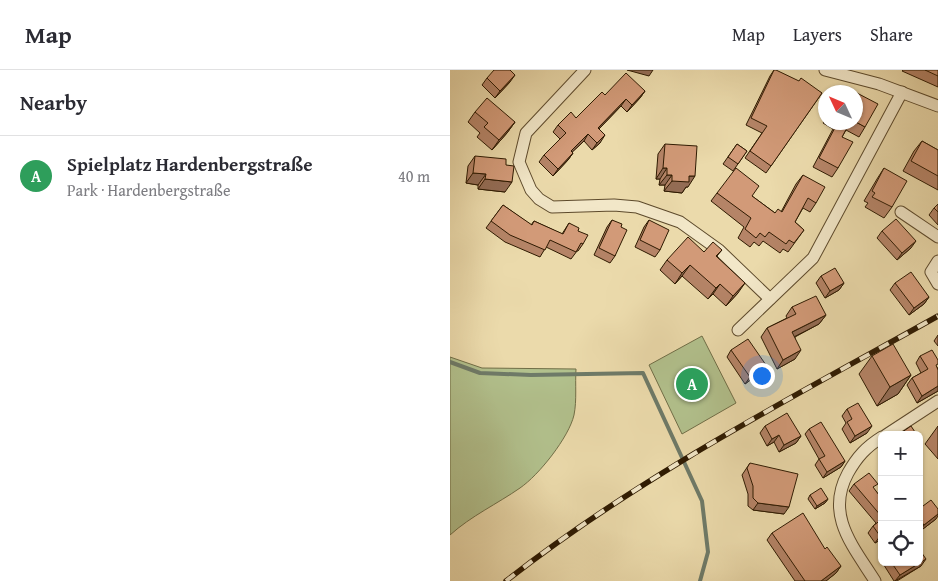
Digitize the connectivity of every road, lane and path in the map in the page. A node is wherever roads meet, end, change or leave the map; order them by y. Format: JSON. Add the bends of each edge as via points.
{"nodes":[{"id":1,"x":586,"y":70,"type":"edge"},
{"id":2,"x":825,"y":70,"type":"edge"},
{"id":3,"x":902,"y":92,"type":"junction"},
{"id":4,"x":938,"y":106,"type":"edge"},
{"id":5,"x":901,"y":212,"type":"dead end"},
{"id":6,"x":938,"y":237,"type":"edge"},
{"id":7,"x":938,"y":261,"type":"edge"},
{"id":8,"x":938,"y":284,"type":"edge"},
{"id":9,"x":770,"y":299,"type":"junction"},
{"id":10,"x":738,"y":330,"type":"dead end"},
{"id":11,"x":938,"y":402,"type":"edge"},
{"id":12,"x":892,"y":431,"type":"edge"},
{"id":13,"x":878,"y":440,"type":"edge"},
{"id":14,"x":875,"y":581,"type":"edge"}],
"edges":[{"from":1,"to":9,"type":"street","via":[[526,133],[519,162],[531,190],[552,206],[637,207],[673,218],[719,250]]},
{"from":2,"to":3,"type":"street"},
{"from":3,"to":4,"type":"street"},
{"from":3,"to":9,"type":"street","via":[[813,258]]},
{"from":5,"to":6,"type":"street"},
{"from":7,"to":8,"type":"street","via":[[931,272]]},
{"from":9,"to":10,"type":"street"},
{"from":11,"to":12,"type":"street"},
{"from":13,"to":14,"type":"street","via":[[855,461],[838,501],[848,538]]}]}
